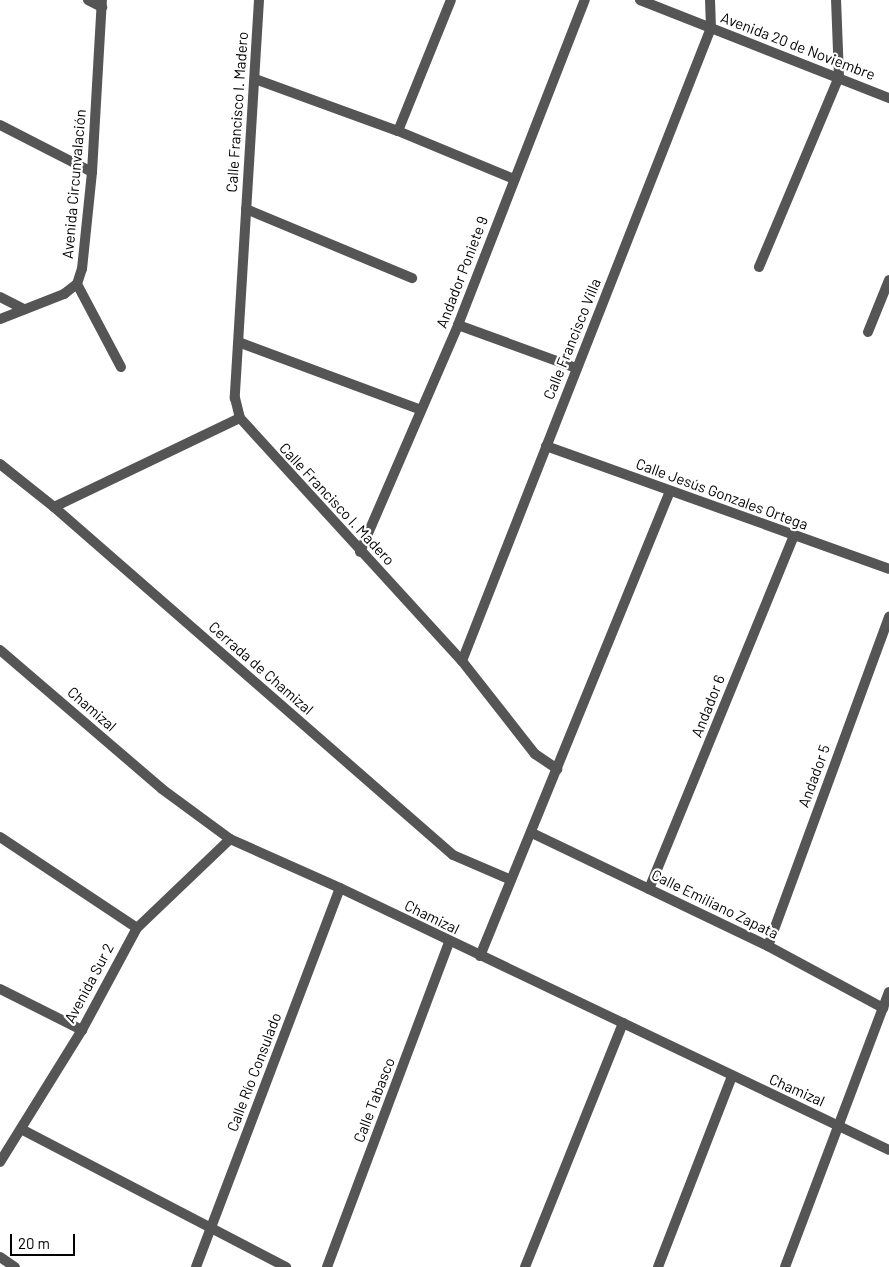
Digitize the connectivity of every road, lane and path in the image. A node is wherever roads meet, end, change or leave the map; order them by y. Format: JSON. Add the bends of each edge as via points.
{"nodes":[{"id":1,"x":88,"y":0,"type":"edge"},
{"id":2,"x":259,"y":0,"type":"edge"},
{"id":3,"x":451,"y":0,"type":"edge"},
{"id":4,"x":585,"y":0,"type":"edge"},
{"id":5,"x":640,"y":0,"type":"edge"},
{"id":6,"x":710,"y":0,"type":"edge"},
{"id":7,"x":836,"y":0,"type":"edge"},
{"id":8,"x":102,"y":3,"type":"edge"},
{"id":9,"x":711,"y":28,"type":"junction"},
{"id":10,"x":839,"y":78,"type":"junction"},
{"id":11,"x":255,"y":79,"type":"junction"},
{"id":12,"x":889,"y":98,"type":"edge"},
{"id":13,"x":0,"y":125,"type":"edge"},
{"id":14,"x":398,"y":131,"type":"junction"},
{"id":15,"x":92,"y":172,"type":"junction"},
{"id":16,"x":514,"y":179,"type":"junction"},
{"id":17,"x":246,"y":209,"type":"junction"},
{"id":18,"x":759,"y":266,"type":"dead end"},
{"id":19,"x":412,"y":278,"type":"dead end"},
{"id":20,"x":889,"y":280,"type":"edge"},
{"id":21,"x":77,"y":284,"type":"junction"},
{"id":22,"x":0,"y":297,"type":"edge"},
{"id":23,"x":24,"y":309,"type":"junction"},
{"id":24,"x":0,"y":319,"type":"edge"},
{"id":25,"x":458,"y":324,"type":"junction"},
{"id":26,"x":868,"y":332,"type":"dead end"},
{"id":27,"x":241,"y":343,"type":"junction"},
{"id":28,"x":121,"y":367,"type":"dead end"},
{"id":29,"x":576,"y":368,"type":"junction"},
{"id":30,"x":421,"y":410,"type":"junction"},
{"id":31,"x":240,"y":418,"type":"junction"},
{"id":32,"x":546,"y":446,"type":"junction"},
{"id":33,"x":0,"y":464,"type":"edge"},
{"id":34,"x":670,"y":492,"type":"junction"},
{"id":35,"x":54,"y":507,"type":"junction"},
{"id":36,"x":794,"y":535,"type":"junction"},
{"id":37,"x":360,"y":552,"type":"junction"},
{"id":38,"x":889,"y":569,"type":"edge"},
{"id":39,"x":889,"y":617,"type":"edge"},
{"id":40,"x":0,"y":650,"type":"edge"},
{"id":41,"x":462,"y":661,"type":"junction"},
{"id":42,"x":557,"y":768,"type":"junction"},
{"id":43,"x":532,"y":833,"type":"junction"},
{"id":44,"x":0,"y":837,"type":"edge"},
{"id":45,"x":230,"y":839,"type":"junction"},
{"id":46,"x":511,"y":880,"type":"junction"},
{"id":47,"x":340,"y":888,"type":"junction"},
{"id":48,"x":650,"y":888,"type":"junction"},
{"id":49,"x":137,"y":928,"type":"junction"},
{"id":50,"x":449,"y":943,"type":"junction"},
{"id":51,"x":768,"y":946,"type":"junction"},
{"id":52,"x":480,"y":956,"type":"junction"},
{"id":53,"x":0,"y":989,"type":"edge"},
{"id":54,"x":889,"y":992,"type":"edge"},
{"id":55,"x":883,"y":1008,"type":"junction"},
{"id":56,"x":623,"y":1023,"type":"junction"},
{"id":57,"x":82,"y":1030,"type":"junction"},
{"id":58,"x":732,"y":1076,"type":"junction"},
{"id":59,"x":838,"y":1125,"type":"junction"},
{"id":60,"x":21,"y":1129,"type":"junction"},
{"id":61,"x":889,"y":1150,"type":"edge"},
{"id":62,"x":0,"y":1162,"type":"edge"},
{"id":63,"x":211,"y":1228,"type":"junction"},
{"id":64,"x":0,"y":1257,"type":"edge"},
{"id":65,"x":16,"y":1267,"type":"edge"},
{"id":66,"x":196,"y":1267,"type":"edge"},
{"id":67,"x":286,"y":1267,"type":"edge"},
{"id":68,"x":327,"y":1267,"type":"edge"},
{"id":69,"x":525,"y":1267,"type":"edge"},
{"id":70,"x":658,"y":1267,"type":"edge"},
{"id":71,"x":785,"y":1267,"type":"edge"}],
"edges":[{"from":1,"to":8,"type":"street"},
{"from":2,"to":11,"type":"street","name":"Calle Francisco I. Madero"},
{"from":3,"to":14,"type":"street"},
{"from":4,"to":16,"type":"street","name":"Andador Poniete 9"},
{"from":5,"to":9,"type":"street","name":"Avenida 20 de Noviembre"},
{"from":6,"to":9,"type":"street"},
{"from":7,"to":10,"type":"street"},
{"from":8,"to":15,"type":"street","name":"Avenida Circunvalación"},
{"from":9,"to":10,"type":"street","name":"Avenida 20 de Noviembre"},
{"from":9,"to":29,"type":"street","name":"Calle Francisco Villa"},
{"from":10,"to":12,"type":"street","name":"Avenida 20 de Noviembre"},
{"from":10,"to":18,"type":"street"},
{"from":11,"to":14,"type":"street"},
{"from":11,"to":17,"type":"street","name":"Calle Francisco I. Madero"},
{"from":13,"to":15,"type":"street"},
{"from":14,"to":16,"type":"street"},
{"from":15,"to":21,"type":"street","name":"Avenida Circunvalación","via":[[82,270]]},
{"from":16,"to":25,"type":"street","name":"Andador Poniete 9"},
{"from":17,"to":19,"type":"street"},
{"from":17,"to":27,"type":"street","name":"Calle Francisco I. Madero"},
{"from":20,"to":26,"type":"street"},
{"from":21,"to":23,"type":"street","via":[[64,294]]},
{"from":21,"to":28,"type":"street"},
{"from":22,"to":23,"type":"street"},
{"from":23,"to":24,"type":"street"},
{"from":25,"to":29,"type":"street"},
{"from":25,"to":30,"type":"street","name":"Andador Poniete 9"},
{"from":27,"to":30,"type":"street"},
{"from":27,"to":31,"type":"street","name":"Calle Francisco I. Madero","via":[[235,398]]},
{"from":29,"to":32,"type":"street","name":"Calle Francisco Villa"},
{"from":30,"to":37,"type":"street","name":"Andador Poniete 9"},
{"from":31,"to":35,"type":"street"},
{"from":31,"to":37,"type":"street","name":"Calle Francisco I. Madero"},
{"from":32,"to":34,"type":"street","name":"Calle Jesús Gonzales Ortega"},
{"from":32,"to":41,"type":"street","name":"Calle Francisco Villa"},
{"from":33,"to":35,"type":"street","name":"Cerrada de Chamizal"},
{"from":34,"to":36,"type":"street","name":"Calle Jesús Gonzales Ortega"},
{"from":34,"to":42,"type":"street"},
{"from":35,"to":46,"type":"street","name":"Cerrada de Chamizal","via":[[453,855]]},
{"from":36,"to":38,"type":"street","name":"Calle Jesús Gonzales Ortega"},
{"from":36,"to":48,"type":"street","name":"Andador 6"},
{"from":37,"to":41,"type":"street","name":"Calle Francisco I. Madero"},
{"from":39,"to":51,"type":"street","name":"Andador 5"},
{"from":40,"to":45,"type":"street","name":"Chamizal","via":[[162,790]]},
{"from":41,"to":42,"type":"street","name":"Calle Francisco I. Madero","via":[[535,754]]},
{"from":42,"to":43,"type":"street"},
{"from":43,"to":46,"type":"street"},
{"from":43,"to":48,"type":"street","name":"Calle Emiliano Zapata"},
{"from":44,"to":49,"type":"street"},
{"from":45,"to":47,"type":"street","name":"Chamizal"},
{"from":45,"to":49,"type":"street","name":"Avenida Sur 2"},
{"from":46,"to":52,"type":"street"},
{"from":47,"to":50,"type":"street","name":"Chamizal"},
{"from":47,"to":63,"type":"street","name":"Calle Río Consulado"},
{"from":48,"to":51,"type":"street","name":"Calle Emiliano Zapata"},
{"from":49,"to":57,"type":"street","name":"Avenida Sur 2"},
{"from":50,"to":52,"type":"street","name":"Chamizal"},
{"from":50,"to":68,"type":"street","name":"Calle Tabasco"},
{"from":51,"to":55,"type":"street","name":"Calle Emiliano Zapata"},
{"from":52,"to":56,"type":"street","name":"Chamizal"},
{"from":53,"to":57,"type":"street"},
{"from":54,"to":55,"type":"street"},
{"from":55,"to":59,"type":"street"},
{"from":56,"to":58,"type":"street","name":"Chamizal"},
{"from":56,"to":69,"type":"street"},
{"from":57,"to":60,"type":"street","name":"Avenida Sur 2"},
{"from":58,"to":59,"type":"street","name":"Chamizal"},
{"from":58,"to":70,"type":"street"},
{"from":59,"to":61,"type":"street","name":"Chamizal"},
{"from":59,"to":71,"type":"street"},
{"from":60,"to":62,"type":"street","name":"Avenida Sur 2"},
{"from":60,"to":63,"type":"street"},
{"from":63,"to":66,"type":"street","name":"Calle Río Consulado"},
{"from":63,"to":67,"type":"street"},
{"from":64,"to":65,"type":"street"}]}
